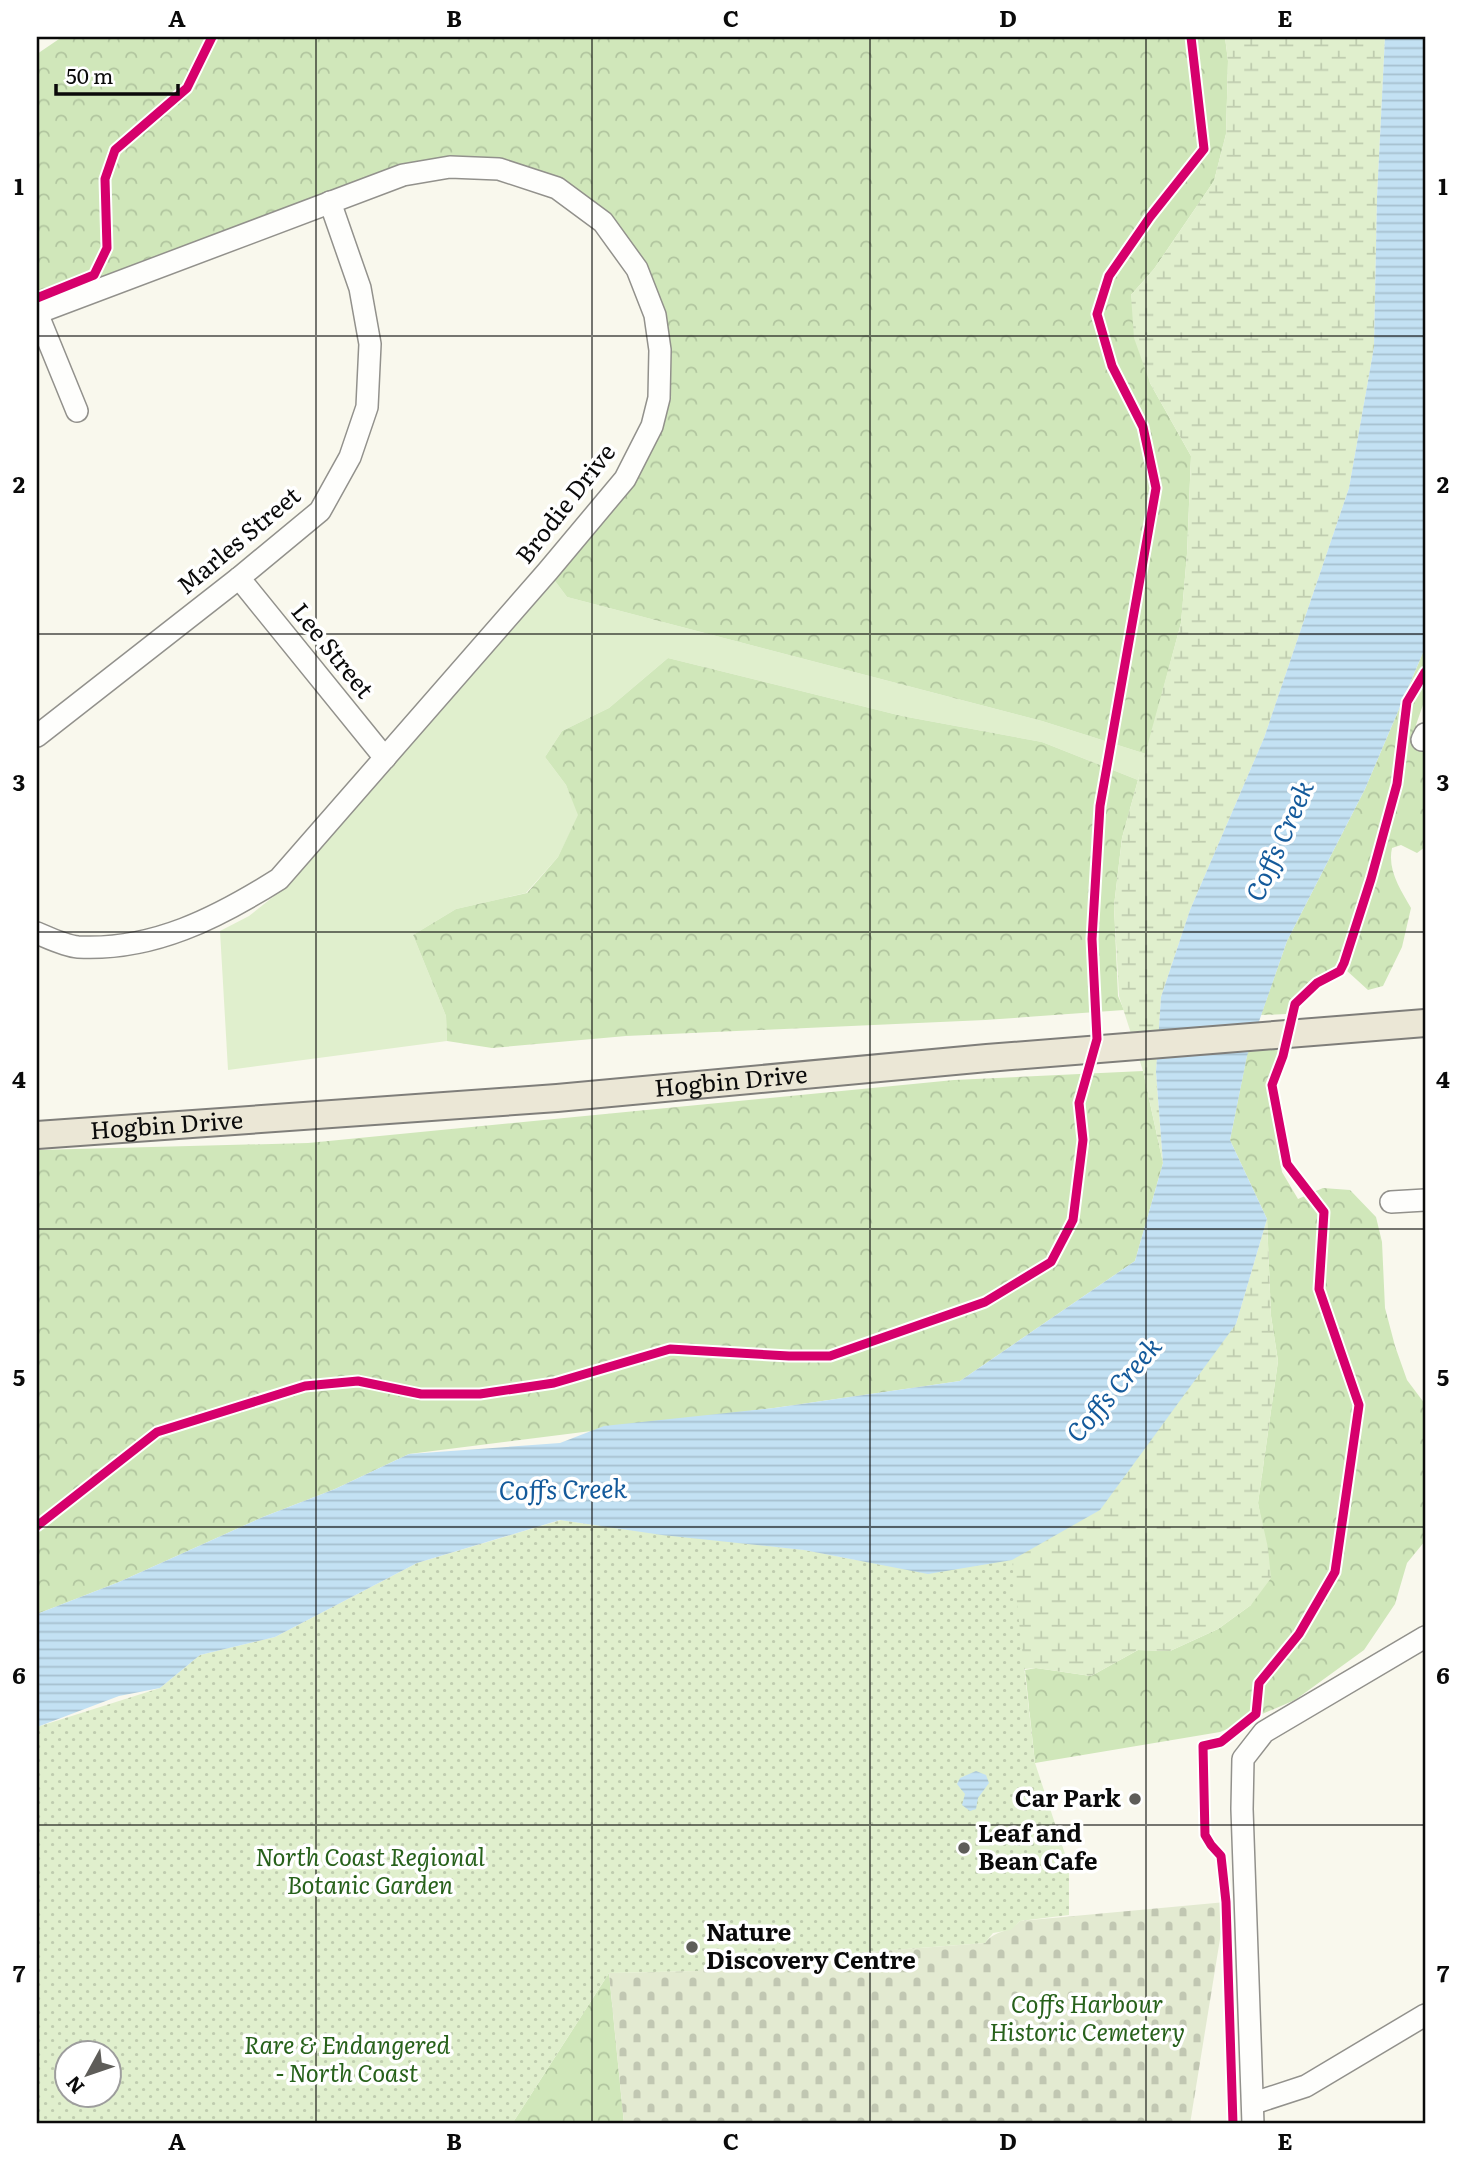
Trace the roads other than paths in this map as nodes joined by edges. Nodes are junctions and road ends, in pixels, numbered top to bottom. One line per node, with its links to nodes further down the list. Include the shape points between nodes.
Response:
1 (330, 202): 2 (street, Brodie Drive); 4 (street, Marles Street, via 360,288 370,344 367,407 351,457 320,511); 6 (street, Brodie Drive, via 403,175 450,167 499,169 557,188 603,222 637,269 655,315 660,350 659,398 652,426 625,479)
2 (37, 313): 3 (street)
3 (77, 411)
4 (239, 578): 5 (street, Marles Street); 6 (street, Lee Street)
5 (37, 736)
6 (385, 758): 7 (street, Brodie Drive, via 279,878 191,928 140,943 76,947)
7 (37, 933)
8 (1425, 1023): 9 (main road, Hogbin Drive, via 557,1098)
9 (37, 1136)
10 (1425, 1199): 11 (street)
11 (1391, 1202)
12 (1425, 1637): 14 (street, via 1264,1732 1243,1759)
13 (1425, 2015): 14 (street, via 1306,2086)
14 (1254, 2103): 15 (street)
15 (1253, 2124)

